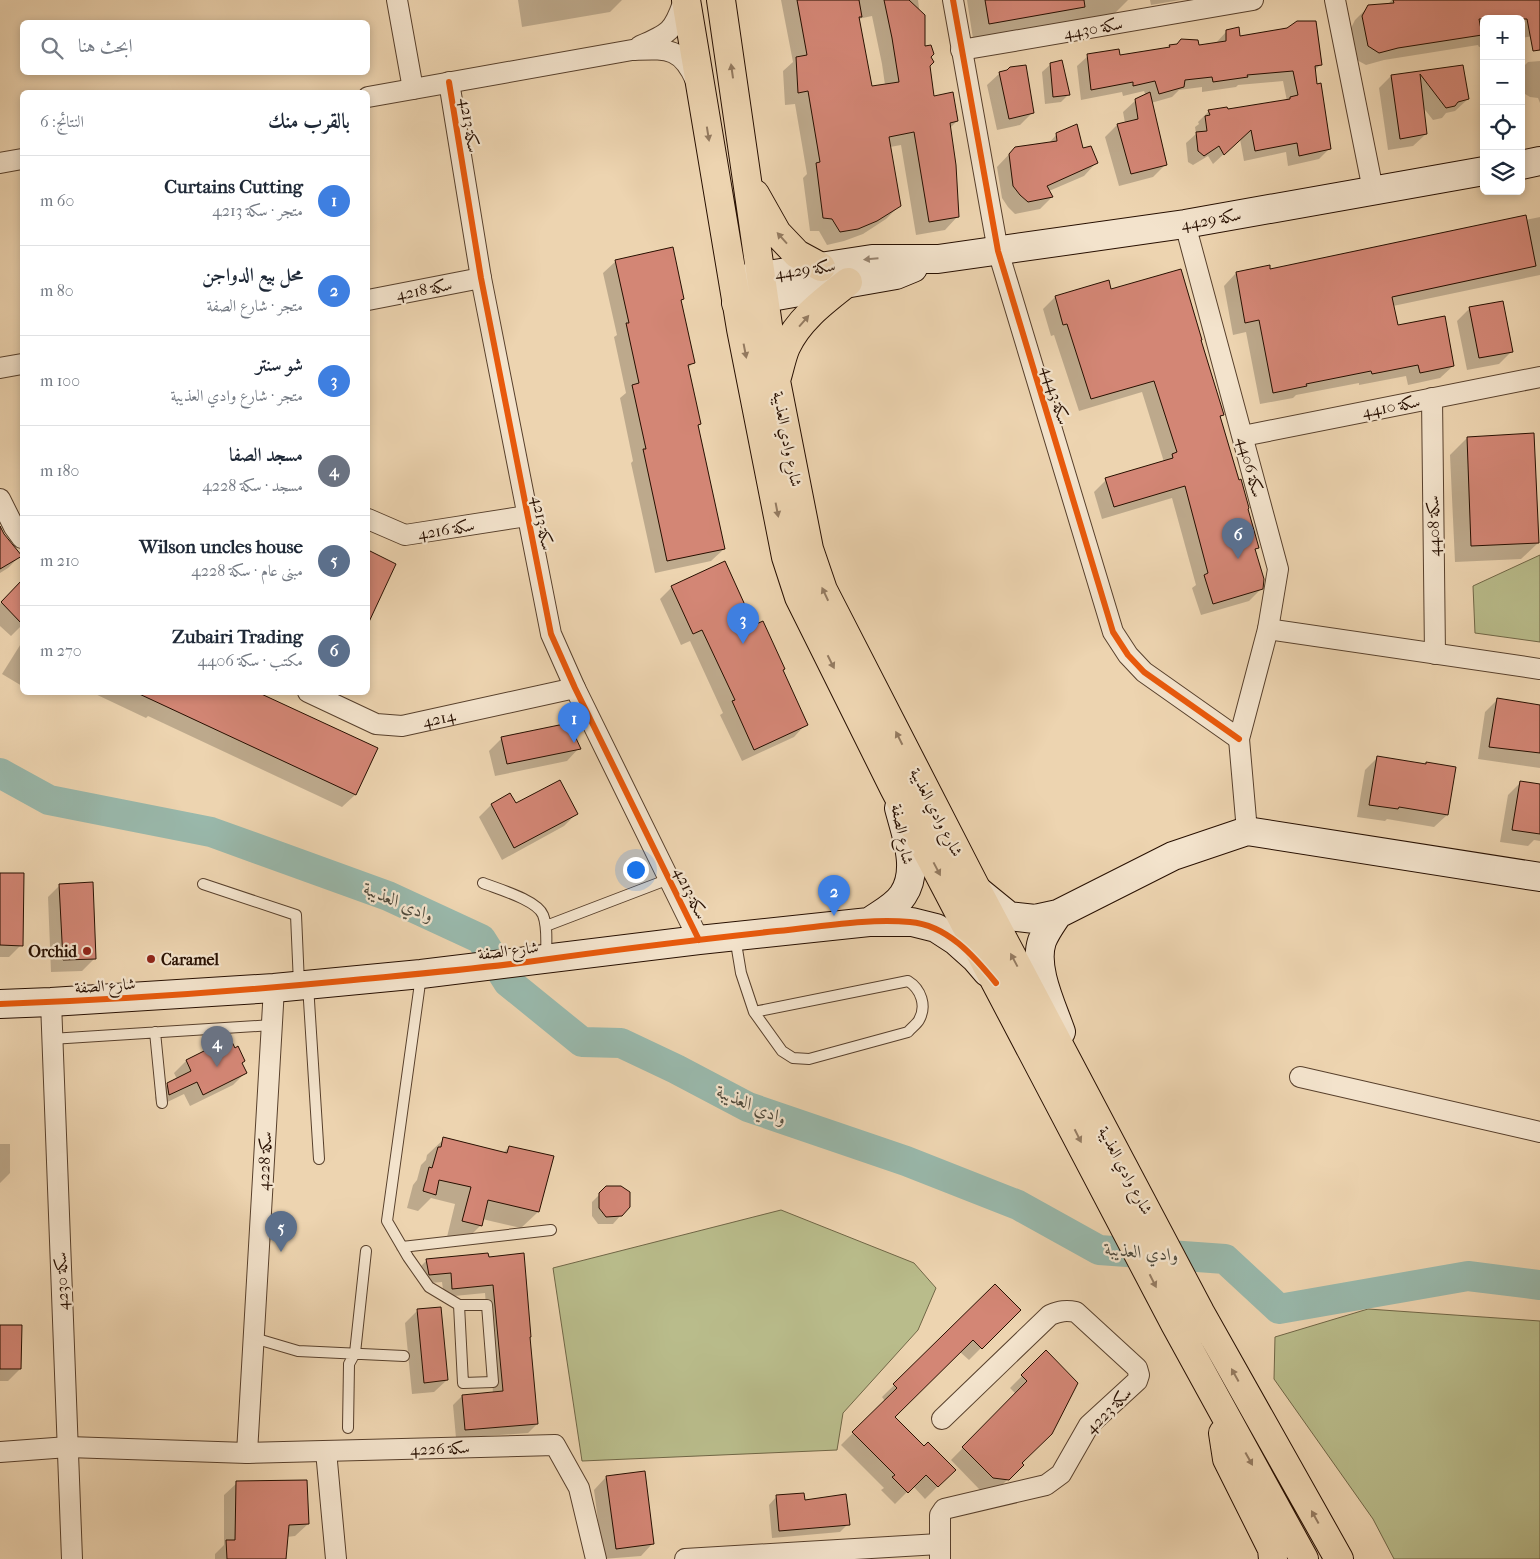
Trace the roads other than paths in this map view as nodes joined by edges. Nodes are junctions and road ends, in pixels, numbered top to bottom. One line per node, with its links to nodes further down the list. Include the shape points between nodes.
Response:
1 (397, 0): 11 (street)
2 (685, 0): 8 (street, via 672,29); 12 (main road, شارع وادي العذيبة)
3 (722, 0): 19 (main road, شارع وادي العذيبة, one-way to 3)
4 (953, 0): 9 (street, سكة 4443)
5 (1254, 0): 7 (street, سكة 4430)
6 (1335, 0): 20 (street)
7 (1153, 9): 9 (street, سكة 4430)
8 (632, 50): 10 (street); 12 (street, via 667,49 681,57 692,71)
9 (961, 50): 22 (street, سكة 4443)
10 (449, 82): 11 (street); 25 (street, سكة 4213)
11 (413, 89): 13 (street)
12 (701, 92): 28 (main road, شارع وادي العذيبة, one-way to 28)
13 (370, 97)
14 (20, 159): 16 (street)
15 (1540, 161): 17 (street)
16 (0, 163)
17 (1525, 164)
18 (1480, 172): 20 (street, سكة 4429)
19 (747, 181): 24 (main road, one-way to 19, via 796,254 777,233); 27 (main road, شارع وادي العذيبة)
20 (1373, 190): 21 (street, سكة 4429)
21 (1185, 224): 22 (street, سكة 4429); 35 (street, سكة 4406)
22 (998, 251): 23 (street, سكة 4429); 45 (street, سكة 4443, via 1113,632 1144,672)
23 (938, 259): 24 (street, سكة 4429, one-way to 24, via 872,259); 26 (street, سكة 4429, via 896,275)
24 (820, 267): 27 (street, سكة 4429)
25 (481, 278): 29 (street, سكة 4218); 37 (street, سكة 4213)
26 (848, 282): 27 (street, سكة 4429); 33 (main road, one-way to 26, via 786,347 801,324)
27 (763, 286): 28 (street, سكة 4429); 33 (main road, شارع وادي العذيبة)
28 (734, 292): 46 (main road, شارع وادي العذيبة, one-way to 46, via 786,557 799,597)
29 (370, 300)
30 (20, 364): 31 (street)
31 (0, 368)
32 (1540, 377): 34 (street, سكة 4410)
33 (776, 380): 52 (main road, شارع وادي العذيبة, one-way to 33, via 823,590 809,549)
34 (1432, 398): 35 (street, سكة 4410); 41 (street, سكة 4408)
35 (1243, 436): 40 (street, سكة 4406, via 1278,569)
36 (0, 499): 39 (street)
37 (527, 516): 38 (street, سكة 4216, via 405,535); 43 (street, سكة 4213, via 551,634)
38 (370, 520)
39 (20, 535)
40 (1268, 629): 41 (street); 45 (street, سكة 4406)
41 (1435, 654): 42 (street)
42 (1540, 668)
43 (575, 688): 44 (street, 4214, via 402,726 376,724); 49 (street, سكة 4213)
44 (314, 695)
45 (1239, 739): 47 (street, سكة 4406)
46 (894, 788): 54 (street, شارع الصفة, via 908,839 910,881 902,896); 60 (main road, شارع وادي العذيبة, one-way to 60)
47 (1247, 831): 48 (street); 53 (street, via 1173,856)
48 (1540, 877)
49 (669, 879): 55 (lane); 57 (street, سكة 4213)
50 (483, 883): 55 (lane, via 535,905 543,914)
51 (203, 884): 61 (lane, via 296,915)
52 (977, 890): 53 (street, via 1008,916 1035,919); 69 (main road, شارع وادي العذيبة, one-way to 52)
53 (1058, 914): 69 (street, via 1042,943 1039,963)
54 (869, 922): 56 (street, شارع الصفة); 60 (street, شارع الصفة, via 912,922 936,928 975,958)
55 (546, 926): 58 (lane)
56 (735, 936): 57 (street, شارع الصفة); 64 (lane, via 741,973)
57 (699, 940): 58 (street, شارع الصفة)
58 (537, 960): 59 (street, شارع الصفة)
59 (421, 974): 61 (street, شارع الصفة); 74 (lane, via 387,1221)
60 (996, 982): 69 (main road, شارع وادي العذيبة)
61 (294, 986): 62 (street, شارع الصفة); 65 (street, سكة 4228); 72 (lane)
62 (51, 1002): 63 (street, شارع الصفة); 67 (street, سكة 4230)
63 (0, 1004)
64 (754, 1012): 64 (lane, via 782,1051 793,1058 809,1059 908,1032 919,1020 923,1005 917,986 908,981)
65 (272, 1025): 66 (lane); 77 (street, سكة 4228)
66 (155, 1032): 67 (lane); 70 (lane)
67 (51, 1039): 83 (street, سكة 4230)
68 (1300, 1077): 71 (street)
69 (1067, 1087): 80 (main road, شارع وادي العذيبة, one-way to 80, via 1175,1324); 94 (main road, شارع وادي العذيبة, one-way to 69)
70 (162, 1103)
71 (1540, 1132)
72 (319, 1159)
73 (551, 1230): 74 (lane)
74 (402, 1248): 76 (lane, via 430,1287)
75 (366, 1251): 78 (lane)
76 (459, 1305): 76 (lane, via 463,1383 493,1382 487,1305)
77 (254, 1338): 78 (lane, via 298,1350); 86 (street, سكة 4228)
78 (355, 1353): 79 (lane); 82 (lane, via 349,1364)
79 (404, 1356)
80 (1224, 1414): 92 (main road, via 1227,1458 1272,1549); 93 (main road, شارع وادي العذيبة, one-way to 93)
81 (942, 1419): 87 (street, سكة 4223, via 1058,1312 1076,1312 1137,1368 1139,1375 1137,1381 1089,1425 1055,1480 1046,1485 946,1507 940,1515)
82 (348, 1428)
83 (68, 1447): 85 (street, سكة 4226); 86 (street, سكة 4226); 88 (street, سكة 4230)
84 (326, 1451): 86 (street, سكة 4226); 89 (street); 90 (street, سكة 4226, via 554,1445 579,1488)
85 (0, 1452)
86 (247, 1453)
87 (939, 1552): 91 (street)
88 (72, 1559)
89 (336, 1559)
90 (596, 1559)
91 (685, 1559)
92 (1273, 1559)
93 (1304, 1559)
94 (1340, 1559)

